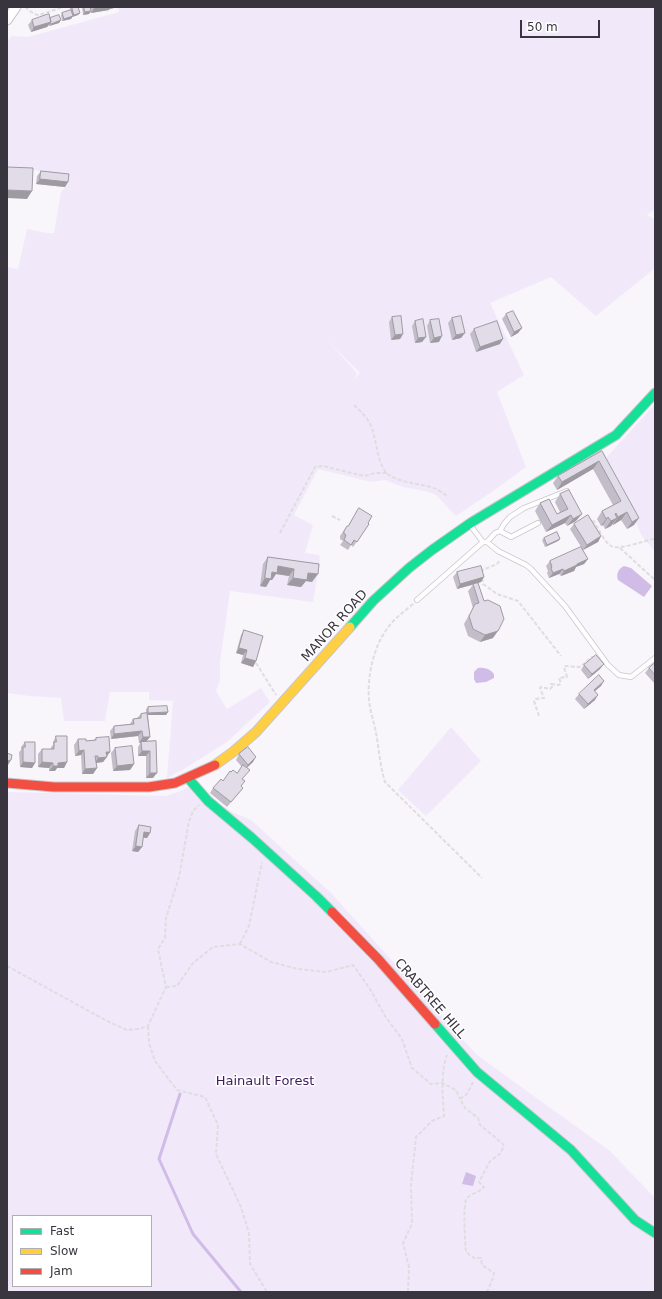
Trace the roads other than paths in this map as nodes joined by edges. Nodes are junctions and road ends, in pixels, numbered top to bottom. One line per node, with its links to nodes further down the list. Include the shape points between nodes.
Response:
1 (16, 7): 2 (street)
2 (7, 20)
3 (655, 393): 5 (street, MANOR ROAD, via 616,435)
4 (567, 491): 7 (lane, via 510,516)
5 (469, 523): 8 (lane); 11 (street, MANOR ROAD, via 409,568 373,602 282,704 233,752 220,762)
6 (538, 523): 7 (lane, via 511,536)
7 (500, 531): 8 (lane)
8 (485, 542): 9 (lane); 10 (lane, via 531,569 566,606 608,665 619,675 631,677)
9 (417, 600)
10 (655, 658)
11 (188, 778): 12 (street, MANOR ROAD, via 149,787 121,788); 13 (street, CRABTREE HILL, via 208,801 316,896 378,959 477,1072 571,1150 635,1220)
12 (7, 783)
13 (655, 1233)

